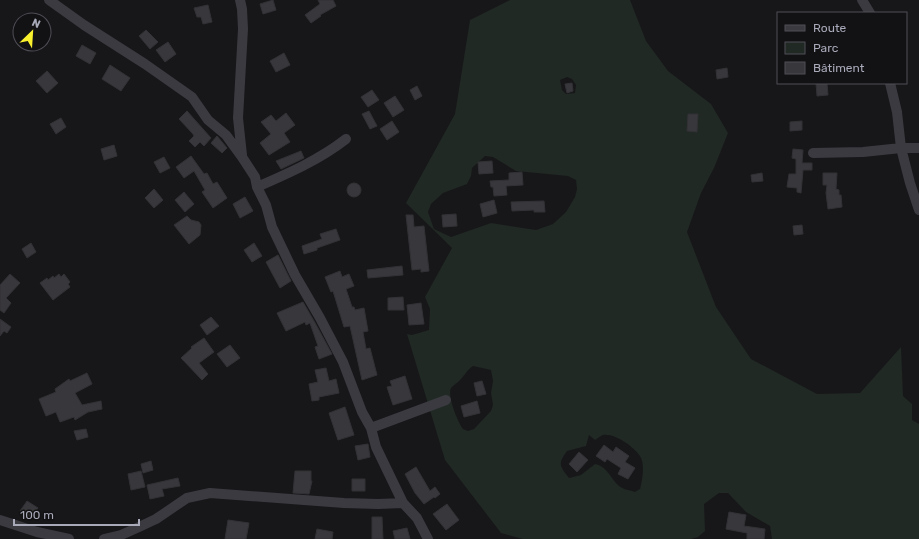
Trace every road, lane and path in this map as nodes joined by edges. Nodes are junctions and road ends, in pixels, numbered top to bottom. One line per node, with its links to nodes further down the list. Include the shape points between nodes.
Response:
1 (49, 0): 10 (street, via 192,97 208,120 226,135)
2 (240, 0): 10 (street, via 243,29 238,118)
3 (862, 0): 4 (street)
4 (869, 12)
5 (890, 84): 7 (street, via 897,112)
6 (346, 139): 11 (street, via 306,165)
7 (901, 148): 8 (street); 9 (street); 12 (street)
8 (919, 148)
9 (814, 153)
10 (242, 157): 11 (street, via 255,177)
11 (257, 186): 14 (street, via 272,227 343,362 362,412)
12 (919, 210)
13 (446, 400): 14 (street)
14 (371, 428): 15 (street, via 376,447)
15 (403, 503): 18 (street, via 344,503 210,493 188,498 139,527); 19 (street, via 417,518)
16 (0, 520): 17 (street)
17 (69, 539)
18 (104, 539)
19 (428, 539)

